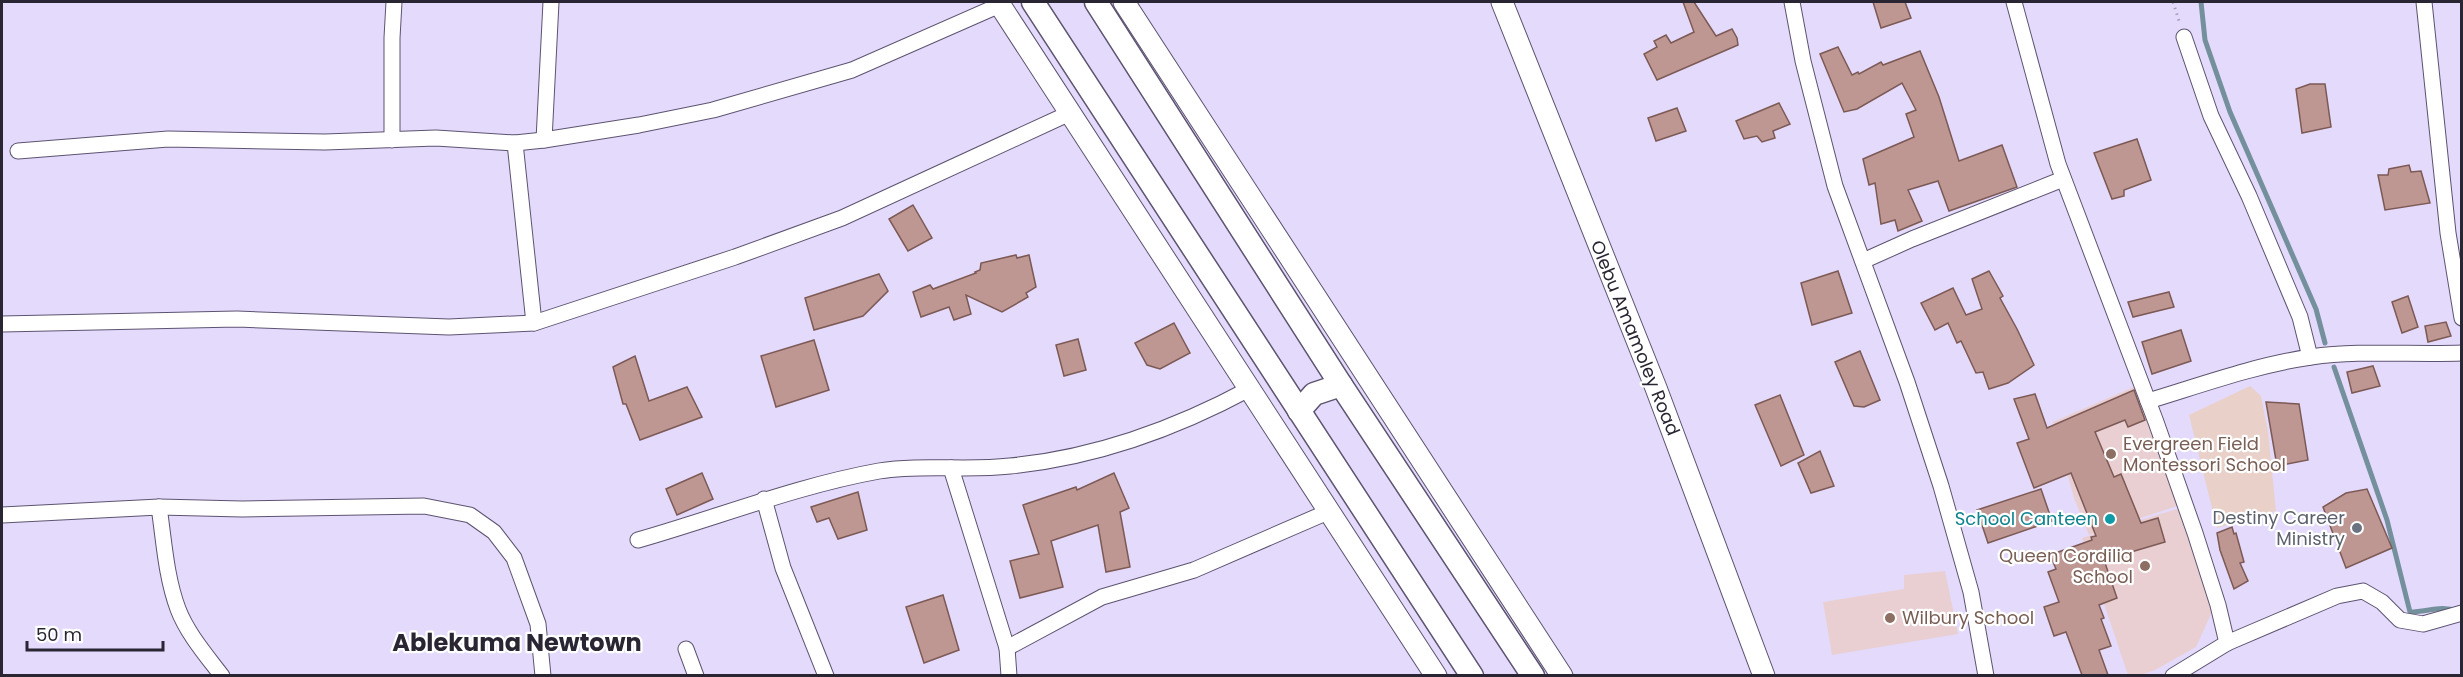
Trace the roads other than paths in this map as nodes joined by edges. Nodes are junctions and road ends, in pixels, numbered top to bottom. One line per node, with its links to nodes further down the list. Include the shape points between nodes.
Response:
1 (394, 2): 13 (street)
2 (551, 2): 14 (street)
3 (1033, 2): 27 (main road)
4 (1096, 2): 24 (main road)
5 (1124, 2): 46 (street)
6 (1502, 2): 47 (street, Olebu Amamoley Road, via 1656,388)
7 (1792, 2): 18 (street, via 1835,186)
8 (2014, 2): 17 (street)
9 (2424, 2): 19 (street, via 2448,233)
10 (999, 3): 12 (street); 14 (street, via 852,70 713,110)
11 (2184, 37): 23 (street, via 2211,116 2300,317)
12 (1070, 114): 20 (street, via 842,218); 25 (street)
13 (392, 140): 15 (street, via 436,138); 16 (street, via 168,139)
14 (544, 140): 15 (street)
15 (515, 143): 20 (street)
16 (18, 151)
17 (2063, 179): 18 (street); 26 (street)
18 (1863, 261): 48 (street, via 1941,486 1971,592)
19 (2462, 318)
20 (534, 323): 21 (street, via 449,327 237,319)
21 (2, 324)
22 (2462, 353): 23 (street)
23 (2310, 357): 26 (street)
24 (1341, 385): 27 (main road, via 1314,393); 45 (main road)
25 (1251, 388): 28 (street, via 1212,409 1138,438 1010,466); 31 (street)
26 (2148, 401): 35 (street, via 2206,566)
27 (1299, 411): 44 (main road)
28 (951, 468): 29 (street, via 878,471); 36 (street)
29 (764, 499): 33 (street); 41 (street, via 783,568)
30 (159, 507): 32 (street); 38 (street, via 178,610); 39 (street, via 424,506 470,514 494,532 514,558 538,624)
31 (1330, 510): 36 (street, via 1194,570 1102,597); 43 (street)
32 (2, 515)
33 (638, 540)
34 (2462, 613): 35 (street, via 2423,624 2400,620 2382,602 2363,591 2337,596)
35 (2227, 643): 49 (street)
36 (1007, 648): 42 (street)
37 (686, 649): 40 (street)
38 (222, 675)
39 (543, 675)
40 (696, 675)
41 (826, 675)
42 (1009, 675)
43 (1436, 675)
44 (1472, 675)
45 (1533, 675)
46 (1562, 675)
47 (1764, 675)
48 (1986, 675)
49 (2173, 675)

